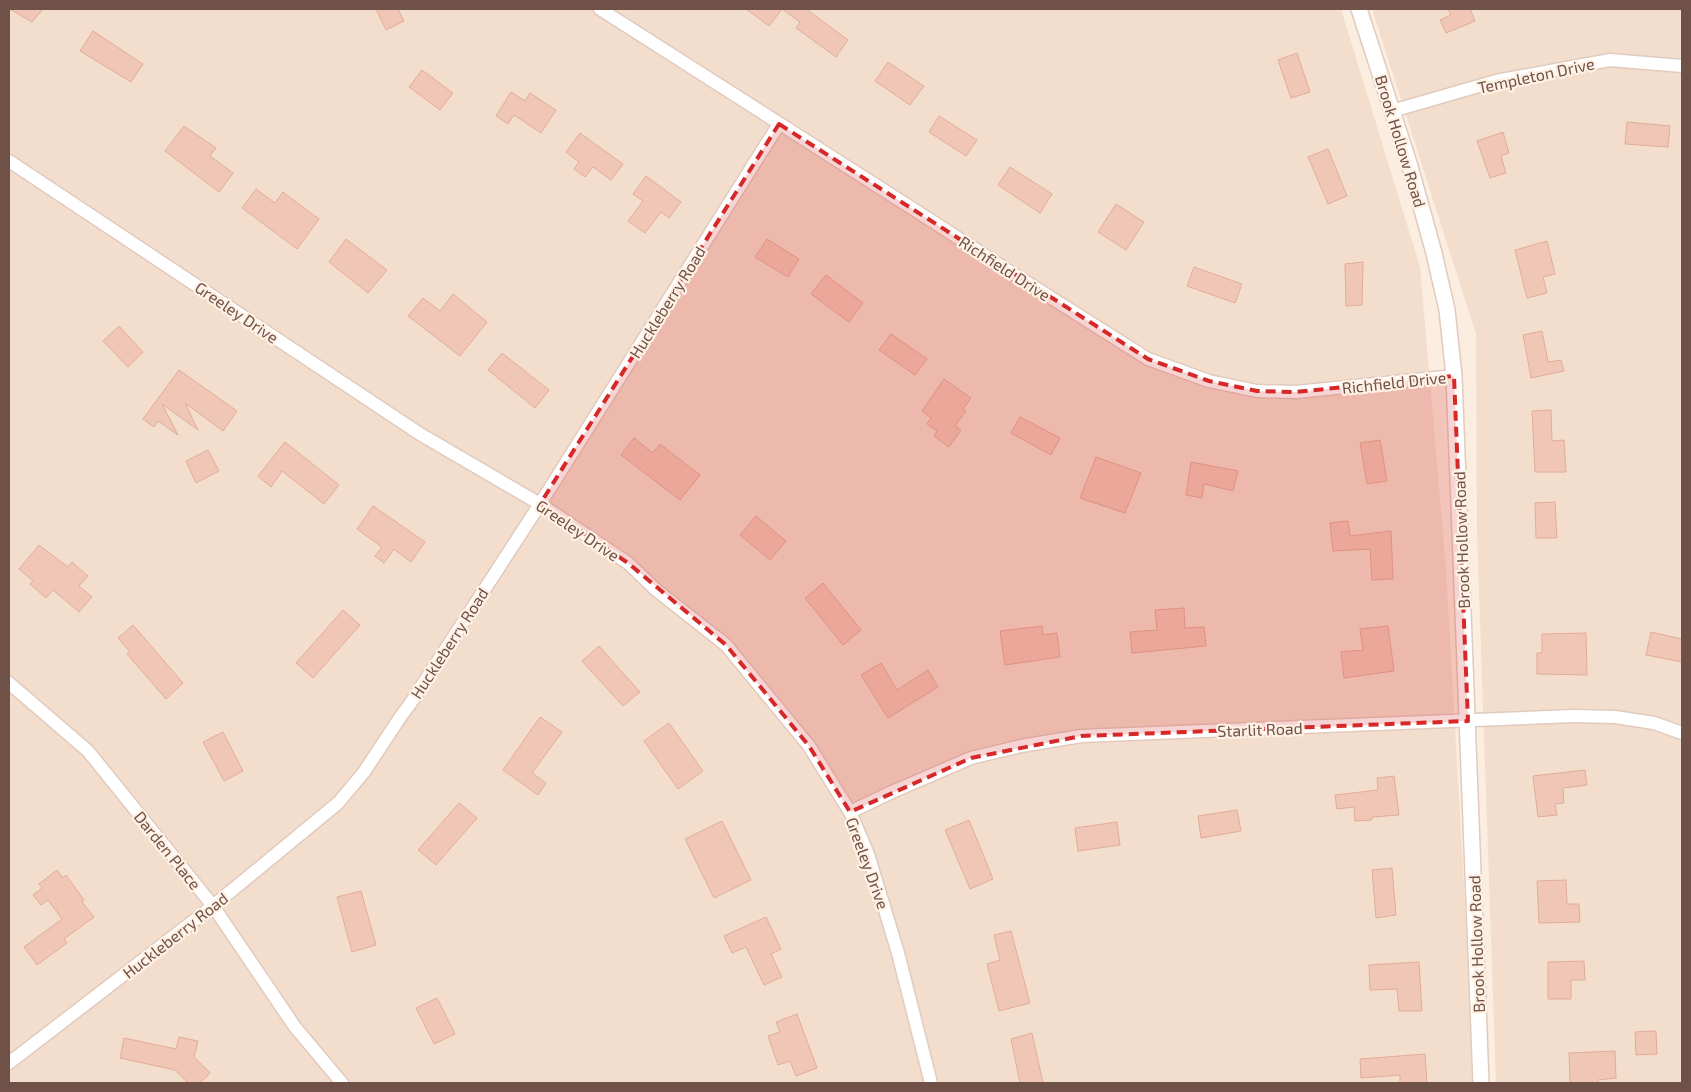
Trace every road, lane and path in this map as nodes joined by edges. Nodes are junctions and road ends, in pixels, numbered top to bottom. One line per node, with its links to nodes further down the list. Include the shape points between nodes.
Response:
1 (600, 9): 5 (street, Richfield Drive)
2 (1359, 9): 4 (street, Brook Hollow Road)
3 (1682, 66): 4 (street, Templeton Drive, via 1610,60 1496,81)
4 (1392, 111): 7 (street, Brook Hollow Road, via 1448,310)
5 (779, 124): 7 (street, Richfield Drive, via 1148,359 1210,381 1257,391 1296,392); 8 (street, Huckleberry Road)
6 (9, 160): 8 (street, Greeley Drive, via 420,434)
7 (1454, 376): 10 (street, Brook Hollow Road)
8 (540, 504): 12 (street, Greeley Drive, via 628,563 655,589 726,645 809,746); 13 (street, Huckleberry Road, via 364,772 338,803)
9 (9, 684): 13 (street, Darden Place, via 88,751)
10 (1468, 721): 11 (street, Starlit Road, via 1615,717 1654,723); 12 (street, Starlit Road, via 1081,736 971,758); 17 (street, Brook Hollow Road)
11 (1682, 733)
12 (850, 812): 16 (street, Greeley Drive, via 868,854 898,953)
13 (213, 906): 14 (street, Huckleberry Road); 15 (street, Darden Place, via 295,1027)
14 (9, 1063)
15 (342, 1083)
16 (930, 1083)
17 (1481, 1083)

